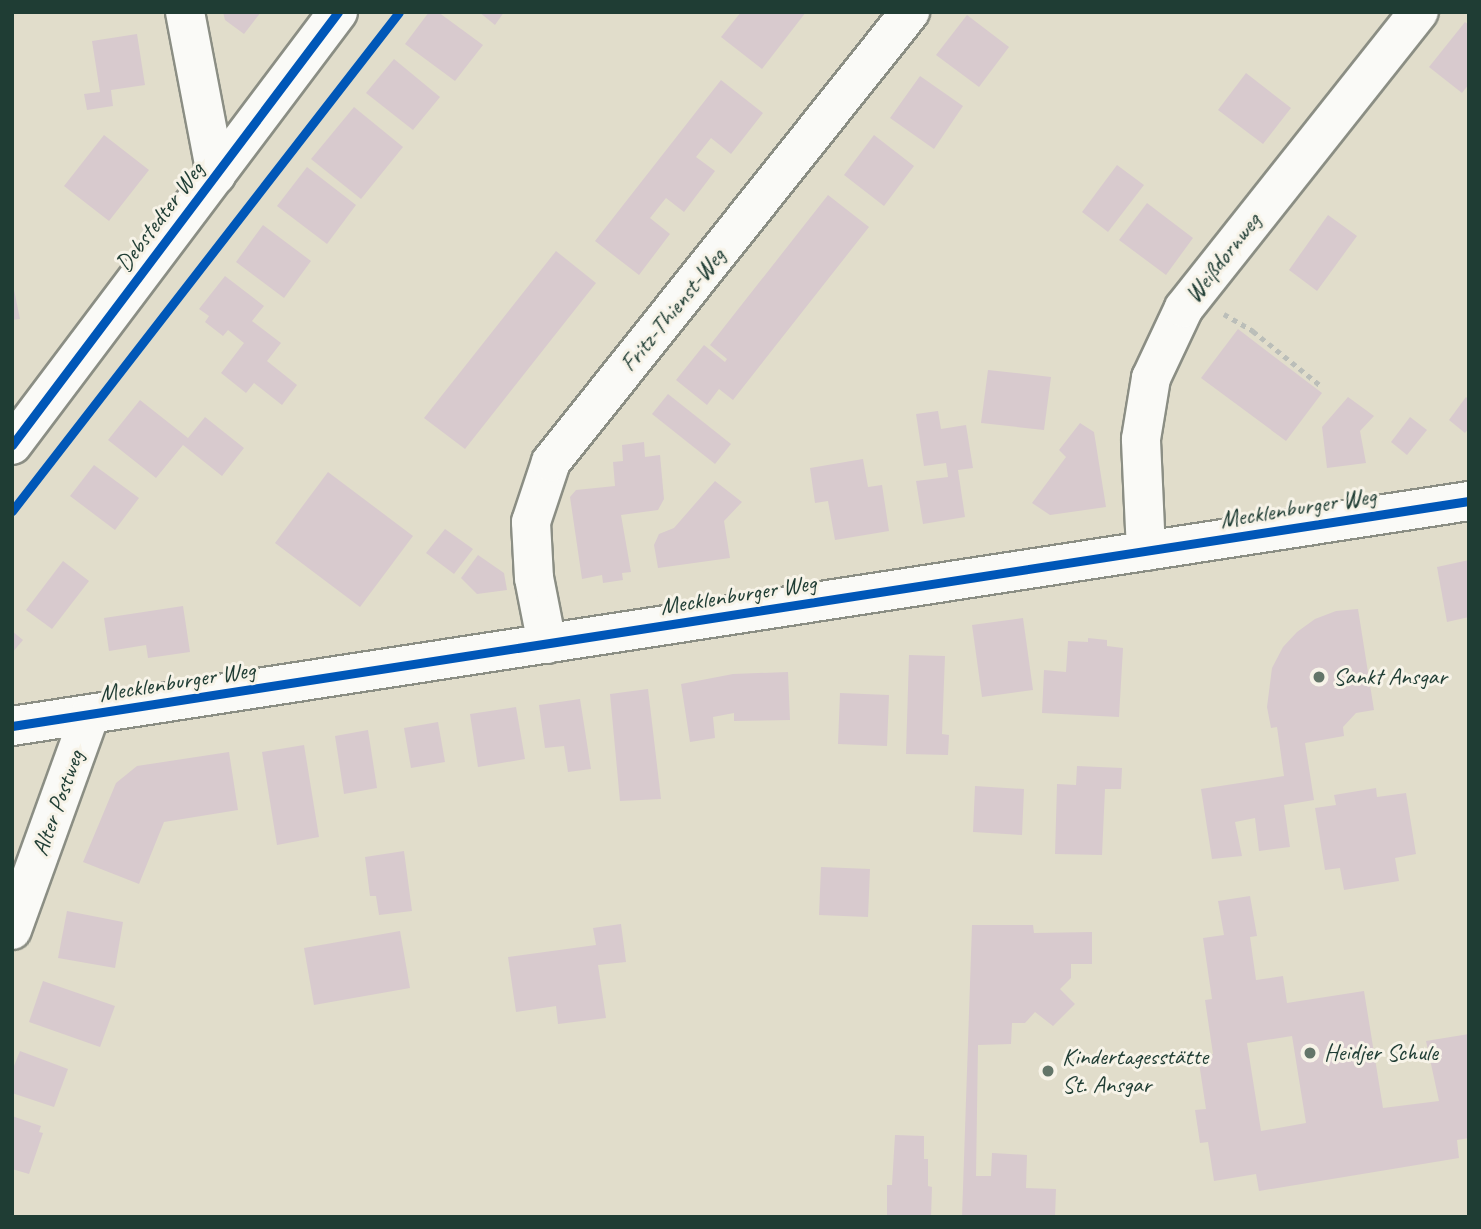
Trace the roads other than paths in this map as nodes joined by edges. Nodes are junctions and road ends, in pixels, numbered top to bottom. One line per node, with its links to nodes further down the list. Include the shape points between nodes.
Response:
1 (185, 12): 5 (street)
2 (338, 12): 5 (street, Debstedter Weg)
3 (910, 12): 9 (street, Fritz-Thienst-Weg, via 551,462 531,522 534,578)
4 (1419, 12): 8 (street, Weißdornweg, via 1184,308 1151,377 1141,439)
5 (216, 175): 6 (street, Debstedter Weg)
6 (12, 445)
7 (1469, 501): 8 (street, Mecklenburger Weg)
8 (1146, 551): 9 (street, Mecklenburger Weg)
9 (547, 644): 10 (street, Mecklenburger Weg)
10 (90, 715): 11 (street, Mecklenburger Weg); 12 (street, Alter Postweg)
11 (12, 726)
12 (12, 930)

